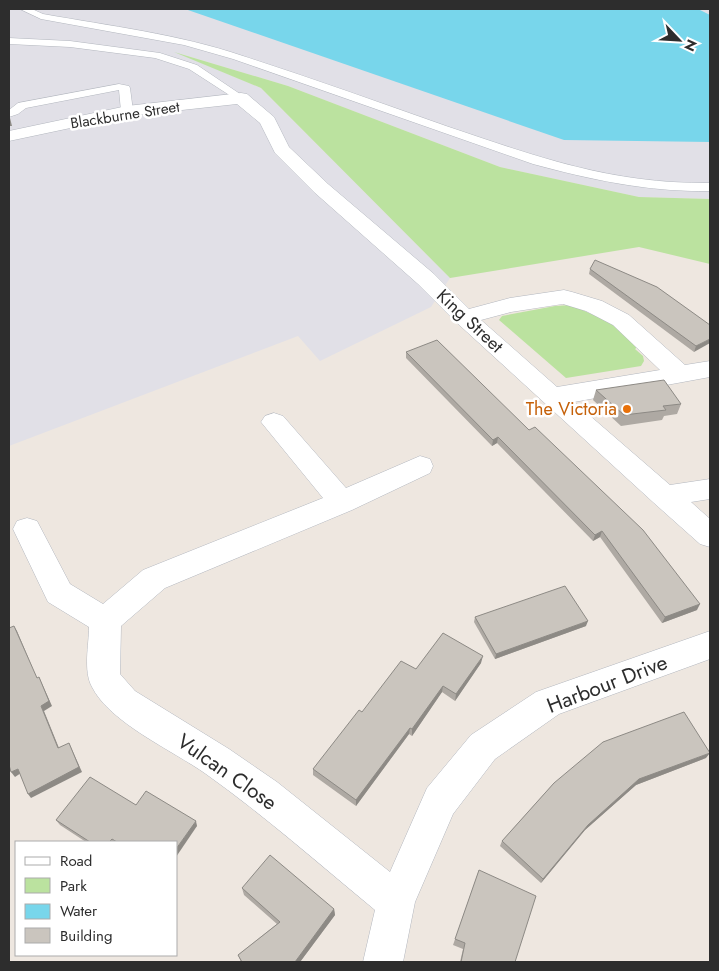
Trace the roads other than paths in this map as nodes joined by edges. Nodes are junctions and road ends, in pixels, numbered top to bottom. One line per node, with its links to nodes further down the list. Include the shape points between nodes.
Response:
1 (25, 9): 7 (lane, via 41,16 185,42 580,173 622,182)
2 (9, 41): 3 (lane, via 70,44 156,55 193,67)
3 (241, 98): 4 (street, Blackburne Street); 8 (street, King Street, via 268,121 281,149)
4 (127, 111): 5 (lane, via 125,88 119,87 22,105); 6 (street, Blackburne Street)
5 (9, 114)
6 (9, 136)
7 (710, 187)
8 (464, 317): 10 (street, via 510,305 564,297 594,306 621,320); 11 (street, King Street)
9 (710, 369): 10 (street)
10 (679, 373): 11 (street)
11 (552, 397): 15 (street, King Street)
12 (274, 422): 16 (street)
13 (420, 466): 16 (street)
14 (710, 489): 15 (street)
15 (664, 496): 18 (street, King Street)
16 (342, 502): 19 (street, via 154,579)
17 (27, 529): 19 (street, via 59,593)
18 (710, 536)
19 (105, 621): 21 (street, Vulcan Close, via 104,679 123,702 217,761 264,795)
20 (710, 645): 21 (street, Harbour Drive, via 548,703 483,747 440,801)
21 (396, 902): 22 (street, Harbour Drive)
22 (383, 962)

